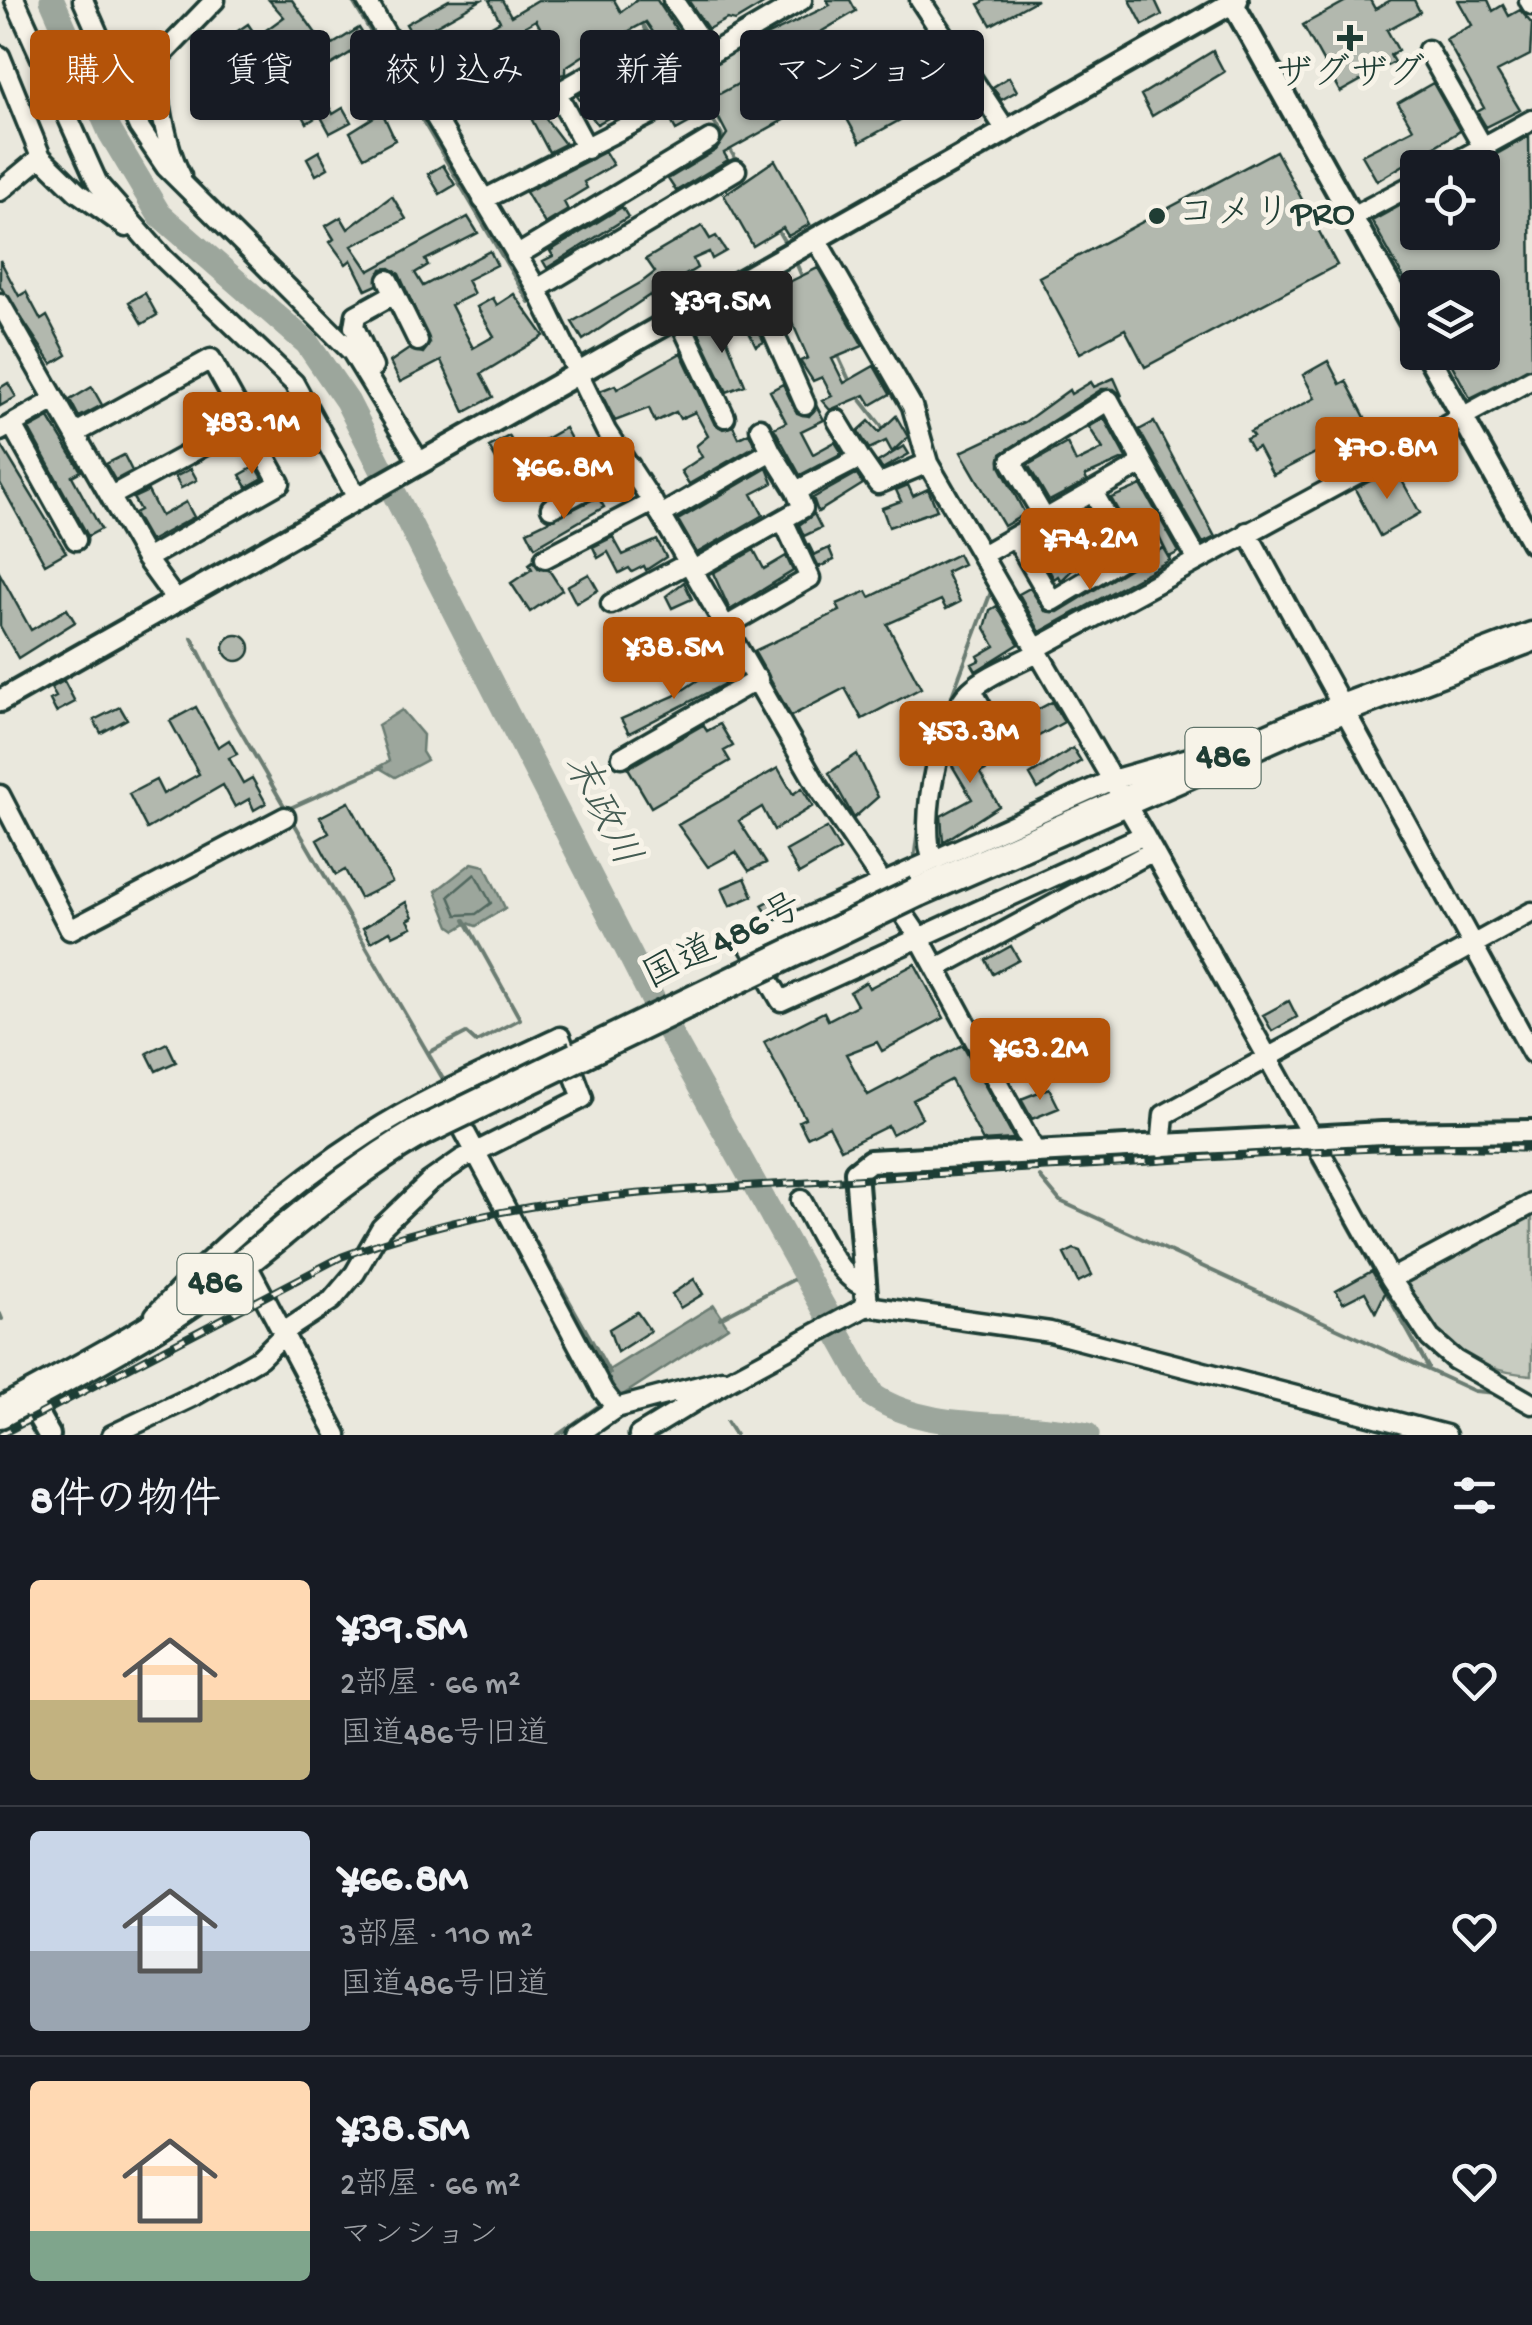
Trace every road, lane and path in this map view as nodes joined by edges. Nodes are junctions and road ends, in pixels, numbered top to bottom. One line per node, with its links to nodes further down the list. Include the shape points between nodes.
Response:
1 (15, 0): 26 (street, via 98,184)
2 (83, 0): 21 (street, via 139,126)
3 (215, 0): 21 (street, via 157,68)
4 (366, 0): 24 (street)
5 (674, 0): 6 (street, via 710,54)
6 (802, 0)
7 (920, 0): 14 (street)
8 (1234, 1): 14 (street); 25 (street)
9 (1428, 50): 16 (street)
10 (0, 56): 19 (street)
11 (580, 80): 17 (street, via 557,93)
12 (640, 120): 17 (street)
13 (1532, 120): 16 (street)
14 (1006, 130): 27 (street)
15 (710, 140): 28 (street)
16 (1483, 147): 18 (street)
17 (588, 149): 24 (street)
18 (1478, 150)
19 (41, 157): 22 (street); 26 (street, via 77,192)
20 (736, 170): 30 (street)
21 (184, 186): 38 (street, via 316,313)
22 (0, 190)
23 (1400, 192): 25 (street)
24 (483, 200): 28 (street)
25 (1352, 218): 32 (street)
26 (136, 229): 56 (street, via 294,383)
27 (816, 239): 29 (street); 51 (street, via 912,406)
28 (516, 256): 30 (street)
29 (749, 277): 33 (street); 40 (street)
30 (536, 289): 36 (street)
31 (0, 303): 39 (street)
32 (1400, 304)
33 (678, 317): 36 (street); 42 (street)
34 (418, 341): 38 (street, via 391,287 356,315 354,327)
35 (1436, 370): 41 (street)
36 (577, 374): 52 (street); 53 (street)
37 (1532, 379): 41 (street)
38 (378, 388): 52 (street)
39 (56, 400): 45 (street); 47 (street)
40 (806, 404)
41 (1461, 415): 62 (street); 65 (street)
42 (725, 418)
43 (838, 420): 49 (street)
44 (246, 423): 47 (street, via 210,359); 57 (street); 68 (street, via 280,483)
45 (6, 428): 64 (street)
46 (760, 428): 48 (street)
47 (76, 433): 57 (street)
48 (771, 451): 54 (street); 59 (street)
49 (860, 458): 51 (street, via 878,484); 54 (street)
50 (1142, 463): 55 (street); 60 (street, via 1109,400 1011,461); 69 (street)
51 (922, 466): 66 (street)
52 (412, 467): 56 (street)
53 (625, 469): 58 (street); 59 (street)
54 (796, 491): 61 (street, via 803,508)
55 (1093, 492): 60 (street); 63 (street, via 1129,555 1052,600)
56 (366, 493): 71 (street)
57 (111, 496): 68 (street)
58 (551, 508)
59 (650, 508): 67 (street); 70 (street)
60 (1046, 519): 63 (street)
61 (783, 520): 70 (street); 73 (street, via 810,578)
62 (1246, 532): 69 (street); 79 (street)
63 (1015, 536): 66 (street)
64 (76, 540)
65 (1532, 542)
66 (982, 556): 75 (street)
67 (545, 558)
68 (146, 559): 71 (street)
69 (1198, 560): 75 (street)
70 (685, 567): 72 (street); 73 (street)
71 (175, 599): 78 (street)
72 (610, 604)
73 (725, 627): 76 (street)
74 (1532, 637): 79 (highway, 国道486号 / 486)
75 (1035, 653): 77 (street); 82 (street)
76 (752, 682): 81 (street); 87 (street)
77 (972, 690): 80 (street); 86 (street, via 934,762 927,845)
78 (0, 701)
79 (1344, 709): 82 (highway, 国道486号 / 486); 90 (street)
80 (1006, 753)
81 (622, 757)
82 (1118, 790): 85 (street); 86 (street); 102 (highway, 国道486号 / 486, bridge, via 415,1135 339,1182)
83 (0, 795): 84 (street, via 70,930)
84 (285, 817)
85 (1148, 843): 89 (street); 91 (street); 93 (street)
86 (933, 861): 87 (street)
87 (883, 883): 89 (street); 89 (street, via 748,944 781,1001)
88 (1532, 912): 90 (street)
89 (913, 940): 91 (street)
90 (1472, 945): 92 (street); 93 (street)
91 (936, 968): 99 (street)
92 (1532, 1052)
93 (1262, 1061): 96 (street); 97 (street, via 1164,1115)
94 (444, 1092): 98 (street); 98 (street, via 560,1037 583,1098); 106 (street, via 323,1166 212,1259)
95 (1532, 1131): 96 (street)
96 (1313, 1137): 97 (street); 103 (street)
97 (1161, 1147): 99 (street)
98 (475, 1152): 105 (street, via 396,1209 332,1300); 109 (street)
99 (1036, 1153): 104 (street, via 870,1161 856,1172)
100 (801, 1200): 104 (street)
101 (1532, 1204): 103 (street)
102 (245, 1261): 105 (street); 106 (highway, 国道486号 / 486)
103 (1392, 1279): 110 (street, via 1430,1338)
104 (861, 1302): 107 (street); 117 (street, via 1050,1332)
105 (284, 1334): 113 (street, via 260,1358 209,1388); 114 (street)
106 (131, 1341): 108 (highway, 国道486号 / 486)
107 (728, 1381): 109 (street); 116 (street)
108 (28, 1398): 111 (highway, 国道486号 / 486); 112 (street)
109 (611, 1401): 115 (street)
110 (1531, 1404)
111 (0, 1413)
112 (50, 1435)
113 (112, 1435)
114 (337, 1435)
115 (577, 1435)
116 (640, 1435)
117 (1446, 1435)

